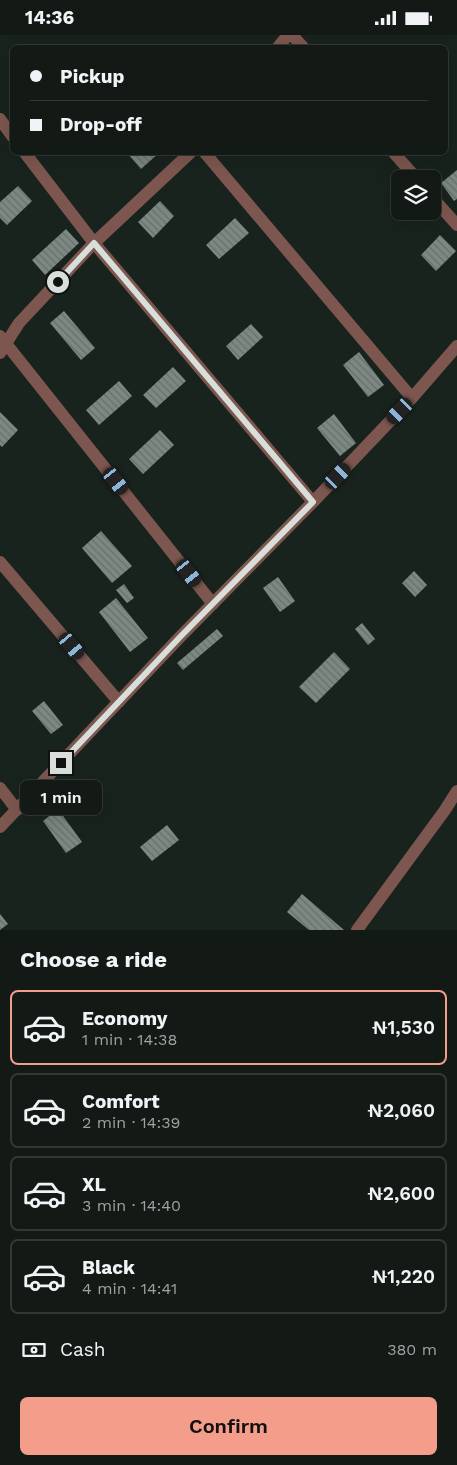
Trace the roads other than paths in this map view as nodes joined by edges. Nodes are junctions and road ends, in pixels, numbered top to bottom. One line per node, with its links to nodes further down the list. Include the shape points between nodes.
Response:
1 (290, 35): 2 (street); 3 (street)
2 (280, 45)
3 (301, 45)
4 (0, 119): 5 (street)
5 (10, 133)
6 (27, 155): 13 (street)
7 (188, 155): 13 (street)
8 (207, 155): 16 (street)
9 (396, 155): 10 (street)
10 (409, 170)
11 (441, 207): 12 (street)
12 (457, 225)
13 (94, 243): 14 (street); 17 (street)
14 (2, 344): 19 (street)
15 (457, 346): 16 (street)
16 (412, 398): 17 (street)
17 (313, 502): 19 (street)
18 (0, 562): 20 (street)
19 (213, 604): 20 (street)
20 (119, 702): 23 (street)
21 (0, 788): 23 (street)
22 (457, 791): 25 (street)
23 (17, 810): 24 (street)
24 (0, 827)
25 (357, 930)

